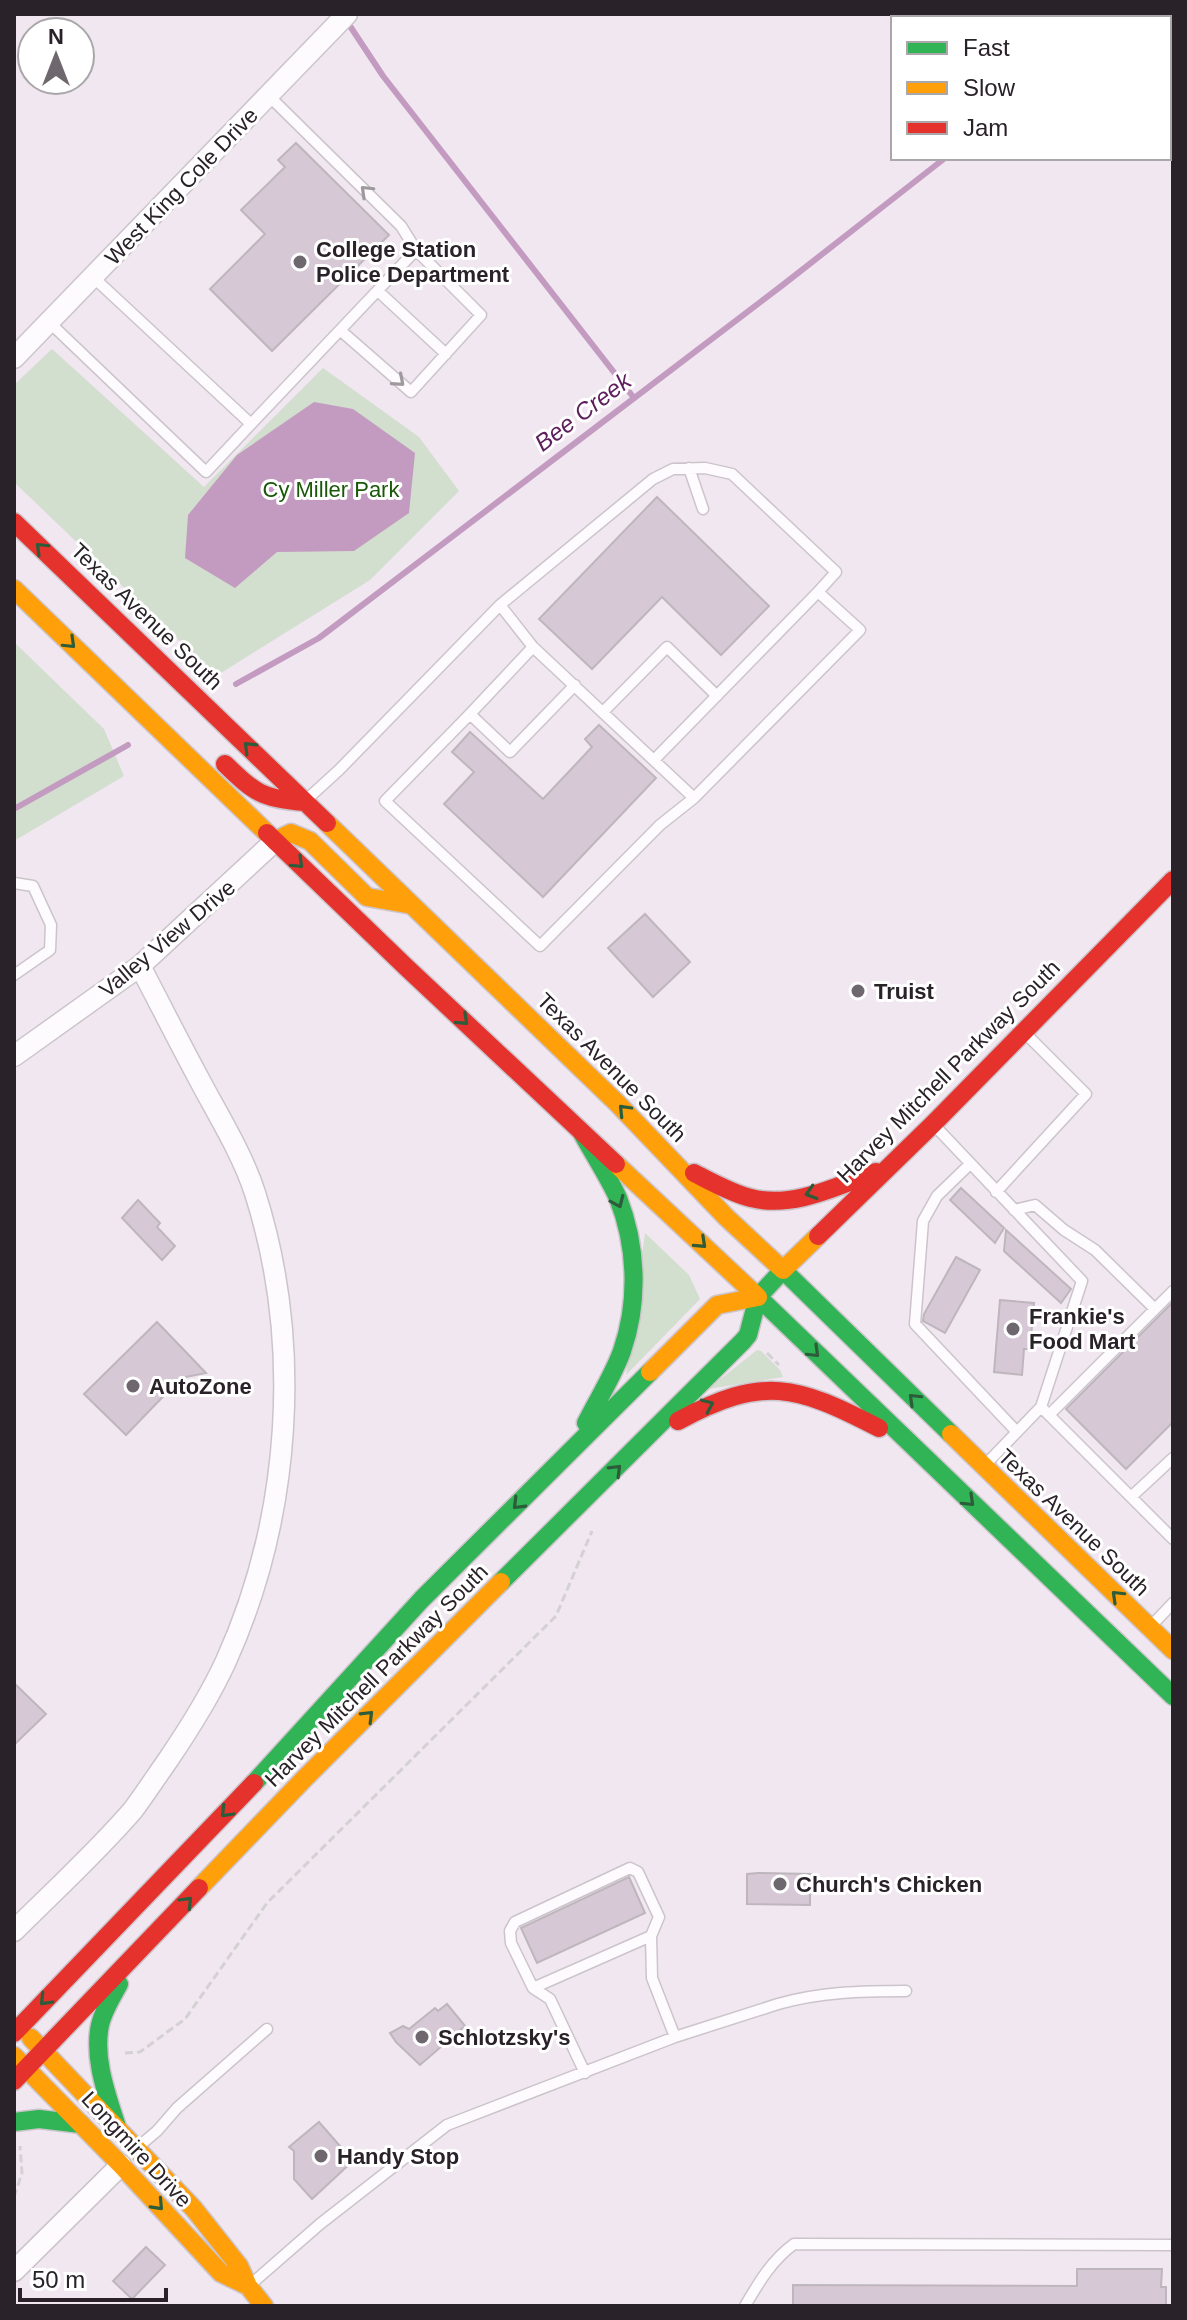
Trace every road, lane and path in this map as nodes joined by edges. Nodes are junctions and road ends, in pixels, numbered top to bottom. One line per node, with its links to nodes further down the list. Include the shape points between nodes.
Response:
1 (347, 14): 2 (street, West King Cole Drive)
2 (269, 96): 3 (lane, one-way to 2, via 401,226); 4 (street, West King Cole Drive)
3 (416, 250): 5 (lane); 8 (lane, via 481,315)
4 (93, 277): 6 (street, West King Cole Drive); 10 (lane)
5 (378, 291): 7 (lane); 8 (lane)
6 (49, 322): 9 (street, West King Cole Drive); 10 (lane, via 206,472)
7 (340, 330): 8 (lane, one-way to 8, via 411,392); 10 (lane)
8 (446, 354)
9 (14, 358)
10 (251, 424)
11 (689, 468): 12 (lane); 15 (lane, via 732,474 836,572); 16 (lane, via 653,479)
12 (703, 509)
13 (14, 522): 27 (main road, Texas Avenue South, one-way to 13)
14 (14, 589): 22 (main road, one-way to 22)
15 (818, 592): 19 (lane); 26 (lane, via 860,630)
16 (500, 605): 17 (lane); 27 (lane)
17 (533, 647): 18 (lane); 21 (lane)
18 (575, 685): 20 (lane); 21 (lane, via 510,752)
19 (717, 696): 20 (lane, via 667,647); 25 (lane)
20 (603, 712): 25 (lane)
21 (470, 714): 26 (lane, via 385,801 540,946 660,825)
22 (147, 718): 23 (main road); 28 (main road)
23 (184, 726)
24 (206, 747): 27 (main road, via 262,797)
25 (654, 760): 26 (lane)
26 (694, 798)
27 (304, 802): 31 (main road, Texas Avenue South)
28 (275, 841): 31 (main road, via 291,833 310,841 367,897); 32 (street, Valley View Drive); 37 (main road, one-way to 37)
29 (1173, 880): 34 (main road, Harvey Mitchell Parkway South)
30 (14, 883): 33 (lane, via 33,886 51,925 50,950)
31 (412, 905): 39 (main road, Texas Avenue South, one-way to 31)
32 (140, 966): 35 (street, Valley View Drive); 63 (street, via 255,1193 279,1296 285,1354 277,1479 249,1600 194,1723 134,1808)
33 (14, 975)
34 (1023, 1031): 36 (main road, Harvey Mitchell Parkway South); 41 (lane, via 1086,1094)
35 (14, 1056)
36 (933, 1124): 38 (lane); 40 (main road, Harvey Mitchell Parkway South)
37 (582, 1133): 45 (main road, one-way to 45); 53 (main road, one-way to 53, via 621,1207 635,1279 624,1342)
38 (970, 1164): 41 (lane); 50 (lane, via 937,1196 923,1221 915,1324)
39 (678, 1166): 40 (main road, one-way to 39, via 777,1201 752,1198); 43 (main road, Texas Avenue South)
40 (886, 1169): 43 (main road, Harvey Mitchell Parkway South)
41 (996, 1192): 42 (lane)
42 (1014, 1210): 46 (lane, via 1035,1205 1095,1250); 49 (lane, via 1082,1281)
43 (783, 1270): 45 (main road, Harvey Mitchell Parkway South); 55 (main road, Texas Avenue South, one-way to 43)
44 (1173, 1291): 46 (lane)
45 (758, 1297): 51 (main road, Harvey Mitchell Parkway South, via 748,1335); 52 (main road, one-way to 52); 53 (main road, Harvey Mitchell Parkway South, via 717,1305)
46 (1155, 1309): 49 (lane)
47 (764, 1350): 48 (path)
48 (785, 1371)
49 (1045, 1411): 50 (lane); 56 (lane)
50 (1017, 1432): 55 (lane)
51 (641, 1445): 52 (main road, one-way to 52, via 713,1402 755,1390 781,1390 810,1395 850,1412); 65 (main road, Harvey Mitchell Parkway South, one-way to 51, via 304,1779)
52 (913, 1447): 62 (main road, one-way to 62)
53 (573, 1449): 68 (main road, Harvey Mitchell Parkway South, one-way to 68, via 422,1599 299,1736)
54 (1173, 1458): 56 (lane)
55 (983, 1467): 60 (main road, Texas Avenue South, one-way to 55)
56 (1131, 1497): 58 (lane)
57 (593, 1528): 72 (path, via 556,1616 267,1903 185,2019 140,2052)
58 (1173, 1539)
59 (1173, 1603): 60 (lane)
60 (1149, 1628): 61 (main road, Texas Avenue South)
61 (1173, 1650)
62 (1173, 1696)
63 (14, 1931)
64 (651, 1936): 66 (lane); 66 (lane, via 659,1917 638,1872 630,1868 515,1922 511,1943); 70 (lane, via 652,1978)
65 (133, 1959): 71 (main road, Harvey Mitchell Parkway South); 72 (main road, via 100,2026)
66 (533, 1988): 74 (lane, via 550,1999)
67 (906, 1991): 70 (lane, via 848,1991 796,1999)
68 (16, 2027): 71 (main road, Longmire Drive)
69 (267, 2029): 78 (lane)
70 (675, 2037): 74 (lane)
71 (43, 2050): 73 (main road, Harvey Mitchell Parkway South); 77 (main road, Longmire Drive)
72 (99, 2055): 77 (main road)
73 (18, 2068): 76 (main road, Longmire Drive)
74 (585, 2073): 82 (lane, via 447,2125)
75 (14, 2122): 76 (main road, via 47,2118)
76 (81, 2124): 79 (main road, Longmire Drive)
77 (117, 2127): 78 (main road, Longmire Drive)
78 (136, 2148): 82 (main road, Longmire Drive, via 194,2209 239,2266)
79 (121, 2165): 81 (street); 82 (main road, Longmire Drive, one-way to 82, via 221,2273)
80 (1173, 2245): 84 (lane, via 794,2244 772,2265)
81 (14, 2271)
82 (248, 2286): 83 (main road, Longmire Drive)
83 (264, 2306)
84 (745, 2306)

